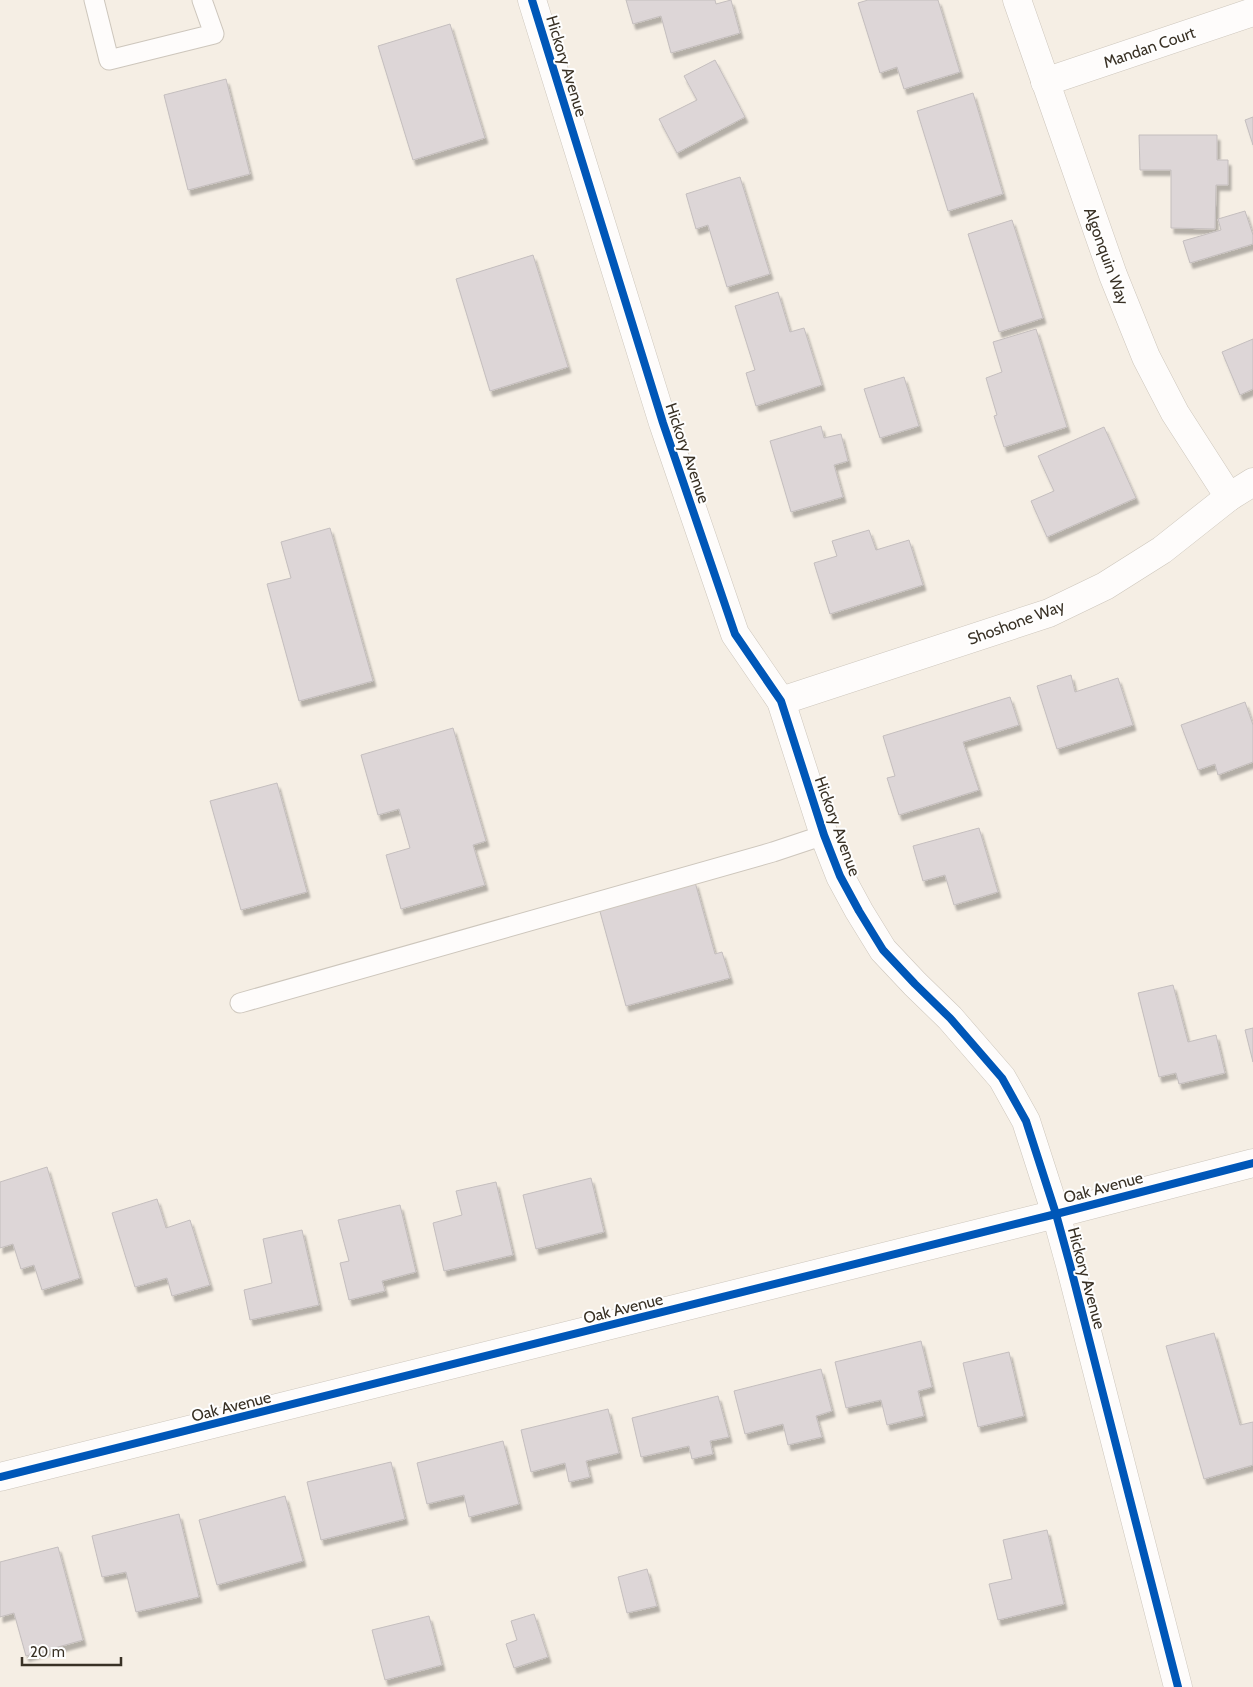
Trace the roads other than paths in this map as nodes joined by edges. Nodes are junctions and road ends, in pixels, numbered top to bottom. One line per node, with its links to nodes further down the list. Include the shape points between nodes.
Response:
1 (94, 0): 2 (lane, via 109,60 214,34)
2 (202, 0)
3 (532, 0): 9 (street, Hickory Avenue, via 662,423 735,634)
4 (1017, 0): 6 (street, Algonquin Way)
5 (1253, 12): 6 (street, Mandan Court)
6 (1045, 82): 8 (street, Algonquin Way, via 1113,275 1146,357 1176,413)
7 (1253, 482): 8 (street, Shoshone Way)
8 (1229, 497): 9 (street, Shoshone Way, via 1162,550 1105,586 1050,613)
9 (781, 701): 10 (street, Hickory Avenue)
10 (824, 835): 11 (lane); 13 (street, Hickory Avenue, via 840,876 884,950 1002,1078 1026,1121)
11 (240, 1003)
12 (1253, 1163): 13 (street, Oak Avenue)
13 (1056, 1214): 14 (street, Oak Avenue); 15 (street, Hickory Avenue)
14 (0, 1477)
15 (1178, 1687)

